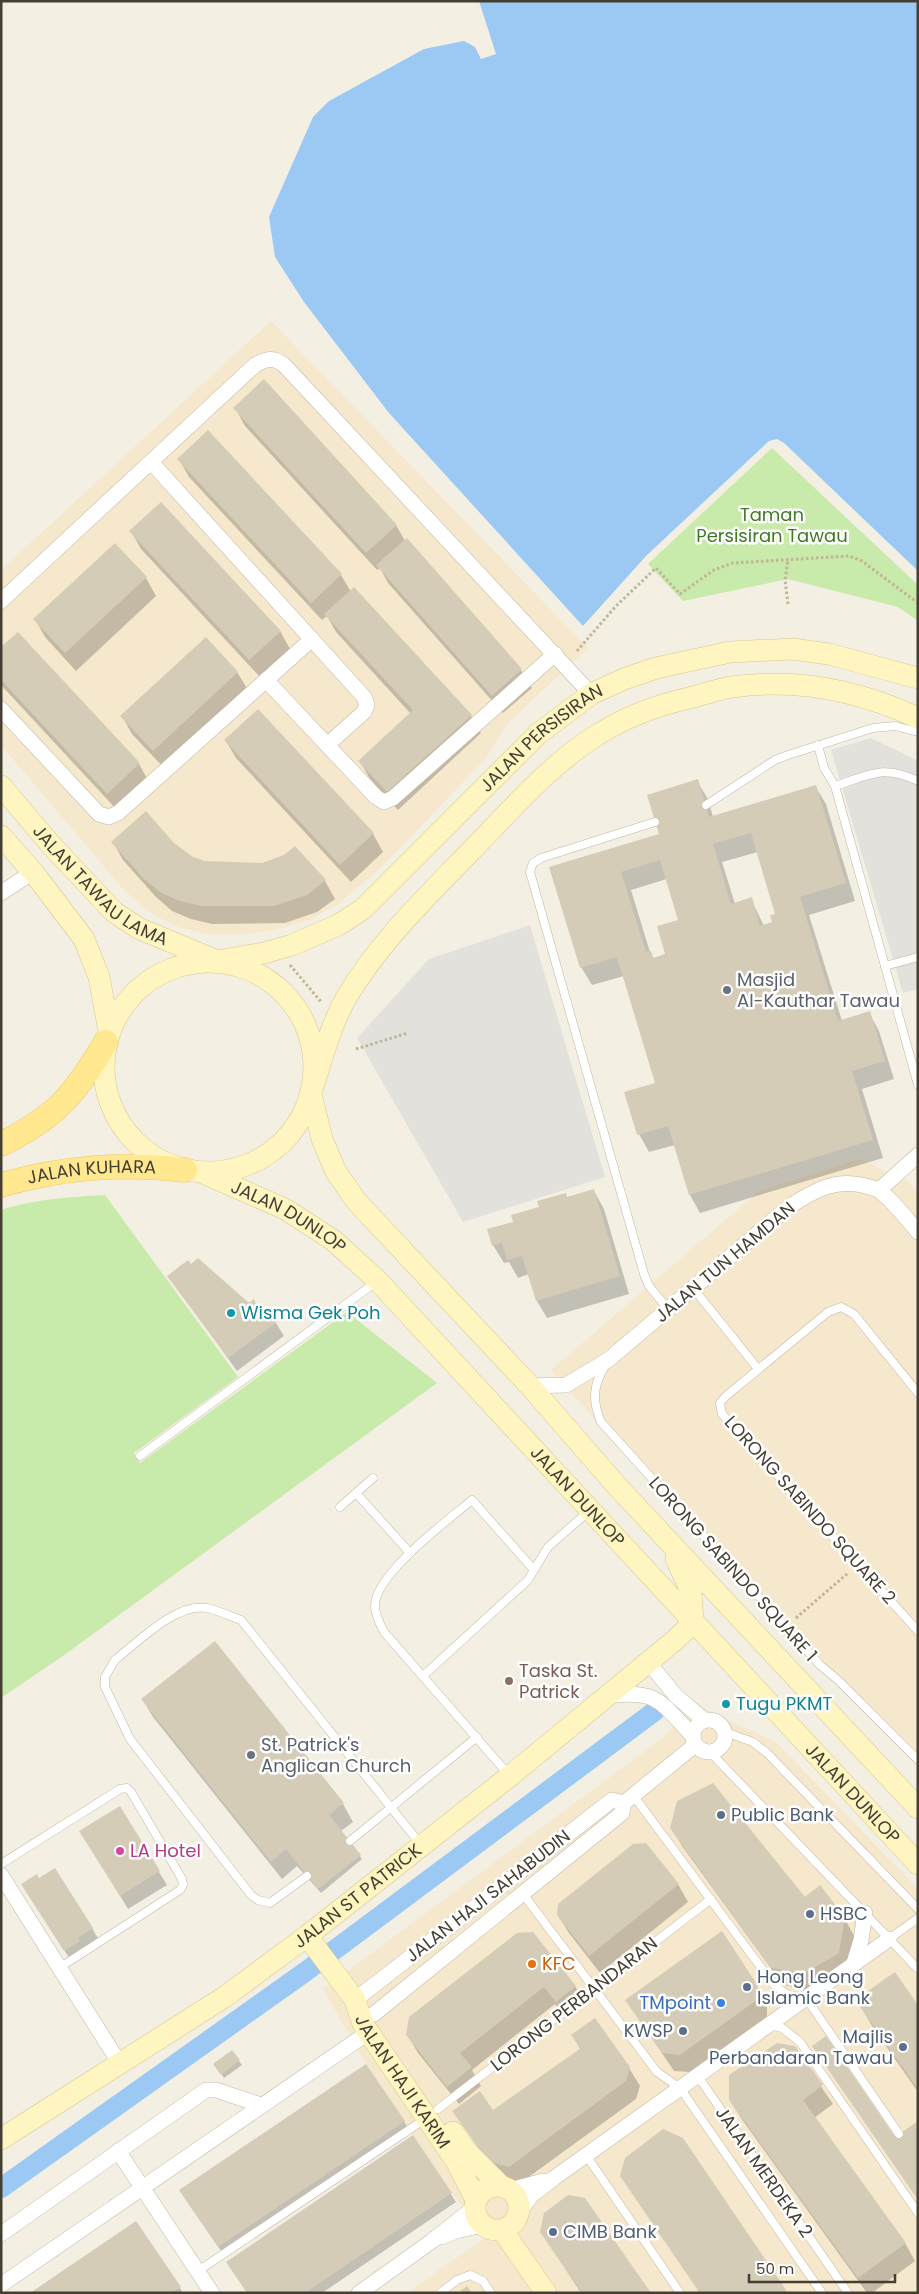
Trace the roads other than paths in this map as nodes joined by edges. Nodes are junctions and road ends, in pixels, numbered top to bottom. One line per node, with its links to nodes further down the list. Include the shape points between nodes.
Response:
1 (151, 462): 2 (street); 3 (street); 4 (street, via 255,365 272,358 279,361)
2 (1, 601)
3 (312, 639): 6 (street); 11 (street, via 364,697 367,705 364,712)
4 (555, 654): 7 (street); 11 (street, via 388,801 376,797)
5 (918, 678): 7 (main road, JALAN PERSISIRAN, via 829,654 792,649 748,651 656,668)
6 (266, 680): 8 (street, via 118,813 109,817 99,814); 11 (street)
7 (591, 694): 22 (main road, JALAN PERSISIRAN, via 563,713 516,754 363,909 338,925 300,942 264,953)
8 (1, 709)
9 (918, 718): 26 (main road, JALAN PERSISIRAN, via 857,695 819,688 739,686 669,703 604,731 566,758 530,791 382,948 346,999 330,1032)
10 (918, 732): 12 (lane, via 883,726)
11 (327, 745)
12 (818, 745): 15 (lane, via 824,768); 16 (lane, via 775,760)
13 (918, 780): 15 (lane, via 899,772 883,771)
14 (1, 786): 22 (main road, JALAN TAWAU LAMA, via 114,912 138,928)
15 (835, 786): 23 (lane)
16 (706, 804)
17 (655, 822): 35 (lane, via 541,858 532,863 530,872 644,1274 649,1286)
18 (1, 836): 19 (main road, JALAN TAWAU LAMA)
19 (33, 872): 20 (street); 24 (main road, JALAN TAWAU LAMA, via 84,939 98,977)
20 (1, 893)
21 (918, 957): 23 (lane)
22 (217, 961): 24 (main road, JALAN PERSISIRAN, via 183,964 151,978 126,1001); 26 (main road, via 251,970 280,989 302,1016 313,1049)
23 (885, 966): 25 (lane)
24 (107, 1037): 27 (main road, via 69,1098 45,1120); 29 (main road, JALAN DUNLOP, via 103,1075 111,1108 129,1136 154,1158)
25 (918, 1085)
26 (312, 1089): 29 (main road, JALAN PERSISIRAN, via 300,1121 282,1144 259,1161 232,1171); 38 (main road, JALAN DUNLOP, via 322,1139 336,1172 357,1202)
27 (1, 1144)
28 (918, 1155): 31 (street)
29 (194, 1172): 30 (main road, JALAN KUHARA, via 146,1166 67,1169); 33 (main road, JALAN DUNLOP, via 285,1210 333,1240)
30 (1, 1185)
31 (879, 1190): 32 (street, JALAN TUN HAMDAN); 34 (street, JALAN TUN HAMDAN, via 834,1183 813,1191 790,1206)
32 (918, 1232)
33 (378, 1281): 40 (lane); 44 (main road, JALAN DUNLOP)
34 (693, 1288): 35 (street, JALAN TUN HAMDAN); 37 (lane)
35 (668, 1309): 36 (street, JALAN TUN HAMDAN)
36 (608, 1360): 38 (street, JALAN TUN HAMDAN, via 566,1385); 59 (lane, LORONG SABINDO SQUARE 1, via 598,1376 594,1392 601,1422 820,1665)
37 (758, 1369): 39 (lane, LORONG SABINDO SQUARE 2, via 828,1312 841,1307 854,1314); 49 (lane, LORONG SABINDO SQUARE 2, via 720,1403 722,1414)
38 (530, 1386): 45 (main road, JALAN DUNLOP)
39 (918, 1393)
40 (140, 1456)
41 (373, 1478): 42 (lane)
42 (356, 1492): 43 (lane); 46 (lane)
43 (340, 1507)
44 (590, 1510): 47 (lane, via 548,1547); 48 (main road, JALAN DUNLOP)
45 (657, 1529): 48 (main road, via 687,1578); 58 (main road, JALAN DUNLOP)
46 (410, 1553): 47 (lane, via 472,1500); 51 (lane, via 384,1581 375,1607 384,1632)
47 (534, 1570): 51 (lane, via 528,1580)
48 (693, 1623): 50 (main road, JALAN ST PATRICK); 68 (main road, JALAN DUNLOP)
49 (918, 1631)
50 (648, 1662): 52 (main road, JALAN ST PATRICK); 53 (street, via 676,1696)
51 (423, 1676): 55 (lane)
52 (607, 1696): 56 (street, via 640,1694 652,1697 661,1702); 60 (main road, JALAN ST PATRICK)
53 (704, 1720): 54 (street, via 719,1723); 56 (street, via 696,1725)
54 (725, 1732): 57 (street, via 722,1746); 73 (lane, via 753,1742 766,1752)
55 (477, 1737): 60 (lane); 63 (lane)
56 (693, 1740): 57 (street, via 704,1752); 62 (street, JALAN HAJI SAHABUDIN)
57 (710, 1752): 74 (lane)
58 (868, 1755): 61 (main road); 64 (main road, JALAN DUNLOP)
59 (918, 1760)
60 (510, 1776): 66 (main road, JALAN ST PATRICK)
61 (918, 1786)
62 (628, 1799): 71 (street, JALAN HAJI SAHABUDIN, via 622,1813); 72 (lane); 81 (street, JALAN HAJI SAHABUDIN, via 612,1800)
63 (391, 1808): 65 (lane); 66 (lane); 70 (lane, via 241,1620 207,1608 189,1608 171,1616 115,1660 105,1677 105,1687 136,1747 251,1894 270,1903)
64 (918, 1808)
65 (350, 1841)
66 (422, 1846): 76 (main road, JALAN ST PATRICK)
67 (1, 1864): 79 (lane, via 120,1789 127,1788 182,1880 184,1885 180,1890)
68 (918, 1864)
69 (1, 1875): 79 (street)
70 (307, 1876)
71 (522, 1894): 82 (lane); 83 (street, JALAN HAJI SAHABUDIN)
72 (711, 1899): 82 (lane, LORONG PERBANDARAN); 84 (lane, via 780,1991)
73 (918, 1909)
74 (864, 1914): 77 (lane); 78 (street)
75 (918, 1918): 77 (lane)
76 (307, 1936): 85 (main road, JALAN HAJI KARIM); 88 (main road, JALAN ST PATRICK, via 226,1996)
77 (889, 1939): 78 (street); 80 (lane)
78 (854, 1964): 84 (street)
79 (59, 1968): 88 (street)
80 (918, 1969)
81 (380, 1981): 83 (street); 85 (street, JALAN HAJI SAHABUDIN)
82 (594, 1989): 90 (lane, via 657,2072); 92 (lane, LORONG PERBANDARAN)
83 (393, 1998): 86 (street, JALAN HAJI SAHABUDIN)
84 (806, 1998): 87 (street); 93 (lane)
85 (355, 2000): 86 (main road, JALAN HAJI KARIM)
86 (371, 2023): 91 (street, JALAN HAJI SAHABUDIN); 92 (main road, JALAN HAJI KARIM)
87 (768, 2025): 89 (street); 100 (lane, via 782,2028 800,2042)
88 (120, 2064): 94 (main road, JALAN ST PATRICK)
89 (697, 2075): 90 (street); 112 (lane, JALAN MERDEKA 2)
90 (680, 2088): 96 (street); 111 (lane, JALAN MERDEKA 2)
91 (261, 2105): 95 (street, via 216,2090 206,2090); 98 (street, JALAN HAJI SAHABUDIN)
92 (432, 2114): 99 (main road, JALAN HAJI KARIM); 101 (main road, JALAN HAJI KARIM, via 465,2175); 103 (lane, LORONG PERBANDARAN)
93 (899, 2134)
94 (1, 2139)
95 (118, 2151): 98 (street); 102 (street)
96 (586, 2155): 97 (street); 110 (lane)
97 (554, 2178): 99 (street); 101 (street)
98 (142, 2188): 103 (street); 104 (street, JALAN HAJI SAHABUDIN)
99 (505, 2188): 101 (main road, JALAN HAJI KARIM, via 518,2199); 101 (main road, via 486,2188)
100 (918, 2213)
101 (495, 2216): 105 (main road); 107 (street, via 432,2241)
102 (1, 2234)
103 (198, 2271): 106 (street)
104 (1, 2285)
105 (544, 2290)
106 (212, 2293)
107 (359, 2293)
108 (440, 2293): 109 (lane, via 470,2275 483,2281)
109 (491, 2293)
110 (680, 2293)
111 (822, 2293)
112 (848, 2293)

